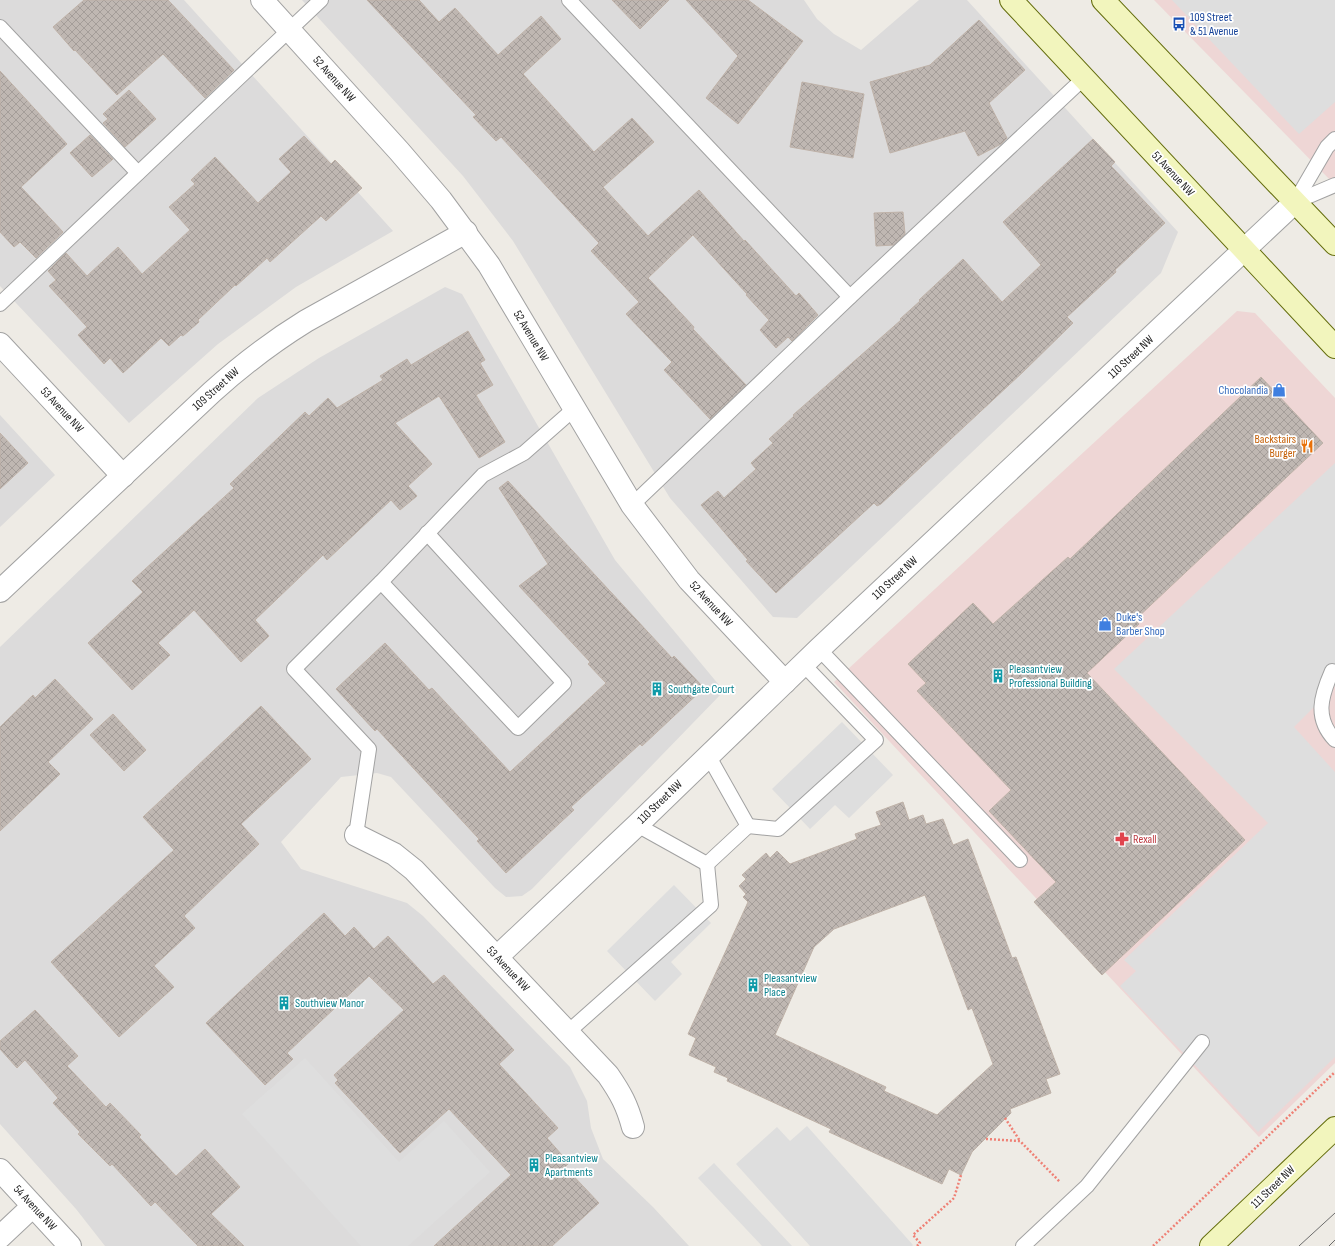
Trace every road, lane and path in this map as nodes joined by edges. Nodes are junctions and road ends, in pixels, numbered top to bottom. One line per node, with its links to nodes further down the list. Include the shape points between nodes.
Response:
1 (262, 0): 7 (street, 52 Avenue NW)
2 (321, 0): 7 (lane)
3 (569, 0): 16 (lane)
4 (1011, 0): 8 (main road, 51 Avenue NW)
5 (1104, 0): 12 (main road)
6 (0, 27): 10 (lane)
7 (290, 30): 10 (lane); 13 (street, 52 Avenue NW, via 399,151)
8 (1084, 78): 15 (main road, 51 Avenue NW); 16 (lane)
9 (1335, 139): 12 (lane, via 1327,147)
10 (138, 173): 17 (lane)
11 (1335, 185): 12 (lane)
12 (1295, 202): 14 (main road); 15 (street, 110 Street NW)
13 (466, 232): 20 (street, 52 Avenue NW, via 489,265); 21 (street, 109 Street NW, via 325,310 244,363)
14 (1335, 244)
15 (1244, 250): 19 (main road, 51 Avenue NW); 26 (street, 110 Street NW)
16 (850, 297): 22 (lane)
17 (0, 304)
18 (0, 344): 21 (street, 53 Avenue NW)
19 (1335, 347)
20 (574, 409): 22 (street, 52 Avenue NW); 23 (lane, via 524,453 483,475)
21 (123, 476): 25 (street, 109 Street NW)
22 (632, 505): 29 (street, 52 Avenue NW, via 689,580)
23 (427, 533): 24 (lane); 24 (lane, via 564,683 518,728)
24 (381, 582): 34 (lane, via 294,669 369,749)
25 (0, 590)
26 (819, 649): 27 (street, 110 Street NW); 35 (lane)
27 (804, 664): 29 (street, 110 Street NW); 33 (lane, via 876,740 778,830)
28 (1332, 671): 30 (lane, via 1324,689 1322,714 1328,732)
29 (785, 682): 31 (street, 110 Street NW)
30 (1335, 740)
31 (708, 755): 32 (street, 110 Street NW); 33 (lane)
32 (637, 825): 36 (lane); 37 (street, 110 Street NW)
33 (748, 826): 36 (lane)
34 (356, 835): 37 (street, 53 Avenue NW, via 394,854 414,870)
35 (1020, 860)
36 (707, 864): 38 (lane, via 711,904)
37 (497, 956): 38 (street, 53 Avenue NW)
38 (568, 1032): 42 (street, 53 Avenue NW, via 608,1075 619,1091 628,1107)
39 (1202, 1042): 48 (lane, via 1100,1171)
40 (1335, 1072): 54 (path)
41 (1005, 1118): 45 (path)
42 (633, 1127)
43 (1335, 1128): 55 (main road, 111 Street NW)
44 (986, 1139): 45 (path)
45 (1020, 1141): 48 (path)
46 (0, 1170): 49 (street, 54 Avenue NW)
47 (961, 1175): 52 (path, via 954,1198 913,1235 920,1243)
48 (1075, 1198): 53 (lane)
49 (33, 1206): 50 (street); 51 (street, 54 Avenue NW)
50 (0, 1237)
51 (70, 1246)
52 (917, 1246)
53 (1023, 1246)
54 (1153, 1246)
55 (1211, 1246)

